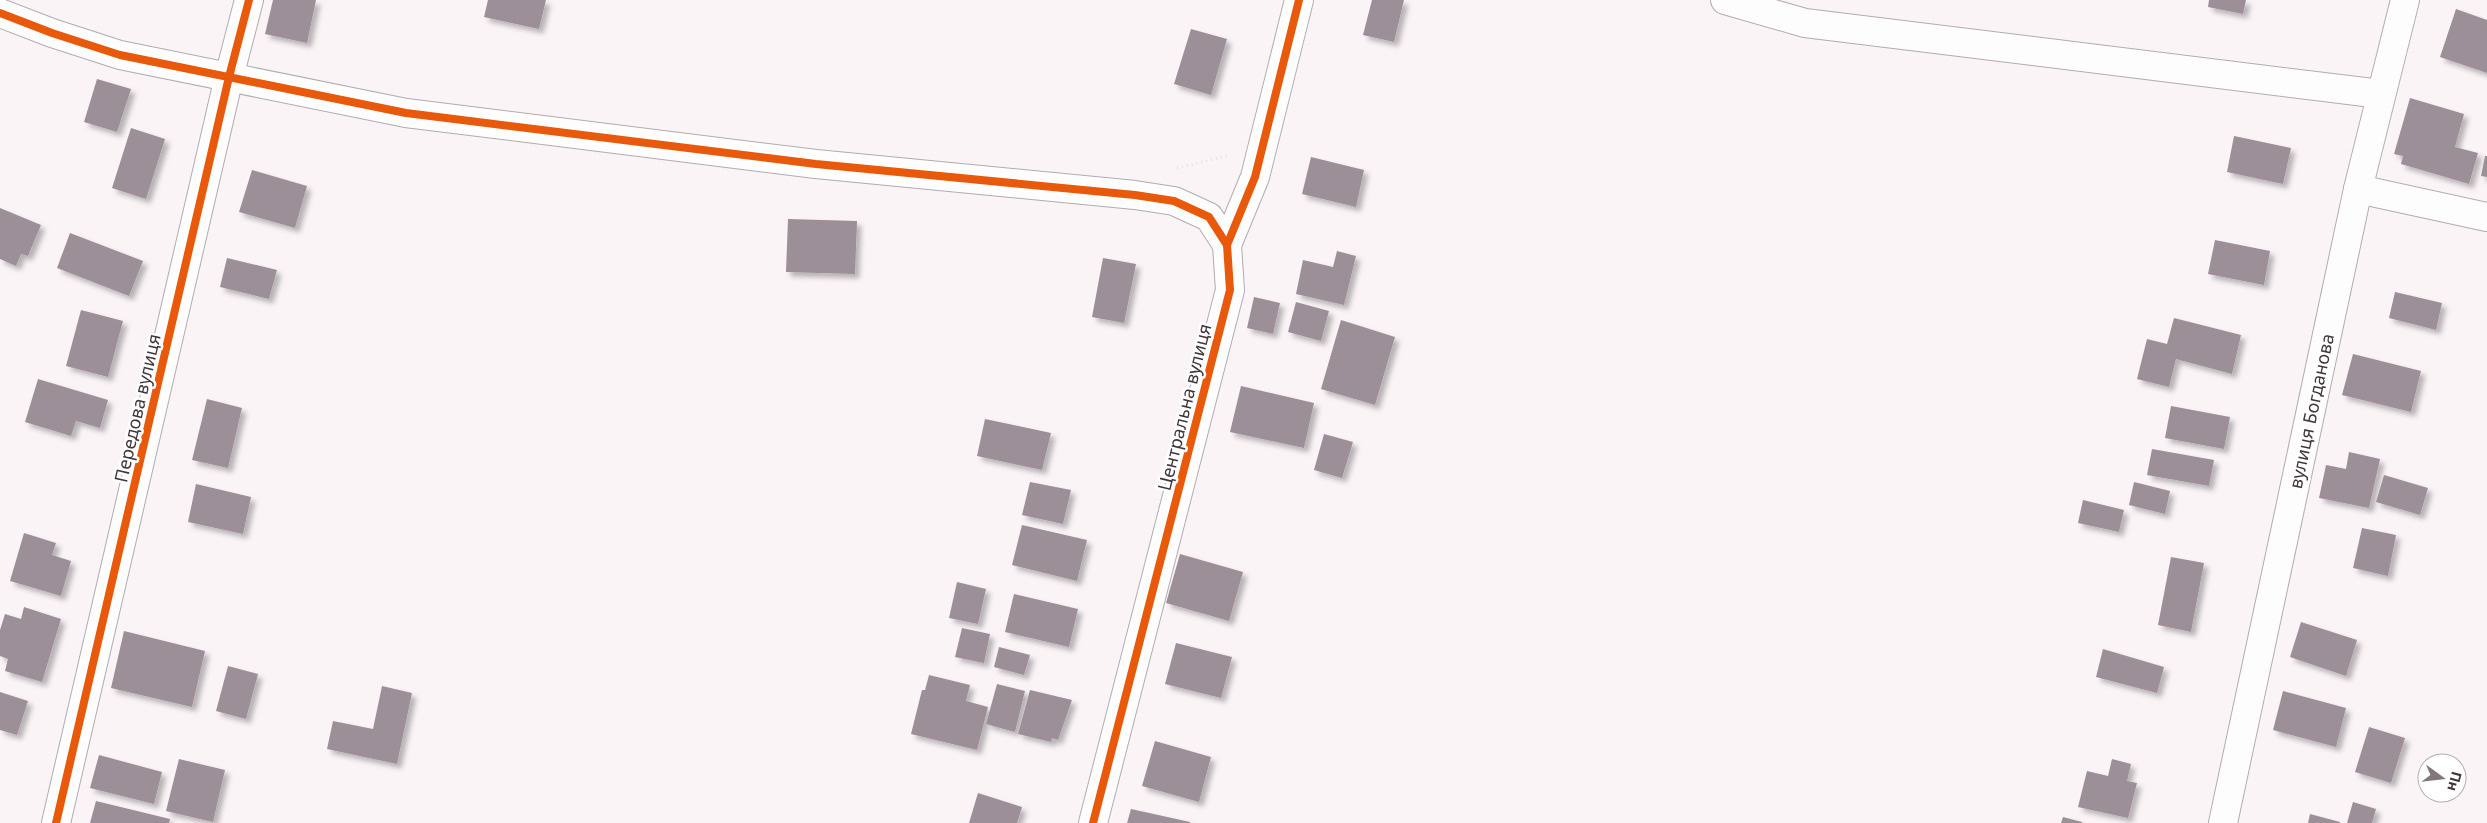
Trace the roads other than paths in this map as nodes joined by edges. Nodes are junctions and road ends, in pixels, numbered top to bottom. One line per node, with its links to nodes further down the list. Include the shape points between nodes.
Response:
1 (249, 0): 6 (street, Передова вулиця)
2 (1299, 0): 10 (street, Центральна вулиця, via 1255,176)
3 (1725, 0): 7 (street, via 1805,23)
4 (2405, 0): 7 (street, вулиця Богданова)
5 (0, 13): 6 (street, via 120,54)
6 (228, 77): 10 (street, via 406,114 816,164 1174,201 1209,217); 11 (street, Передова вулиця)
7 (2381, 94): 8 (street, вулиця Богданова)
8 (2358, 189): 9 (street); 13 (street, вулиця Богданова)
9 (2487, 217)
10 (1228, 245): 12 (street, Центральна вулиця, via 1230,290)
11 (56, 823)
12 (1093, 823)
13 (2223, 823)

